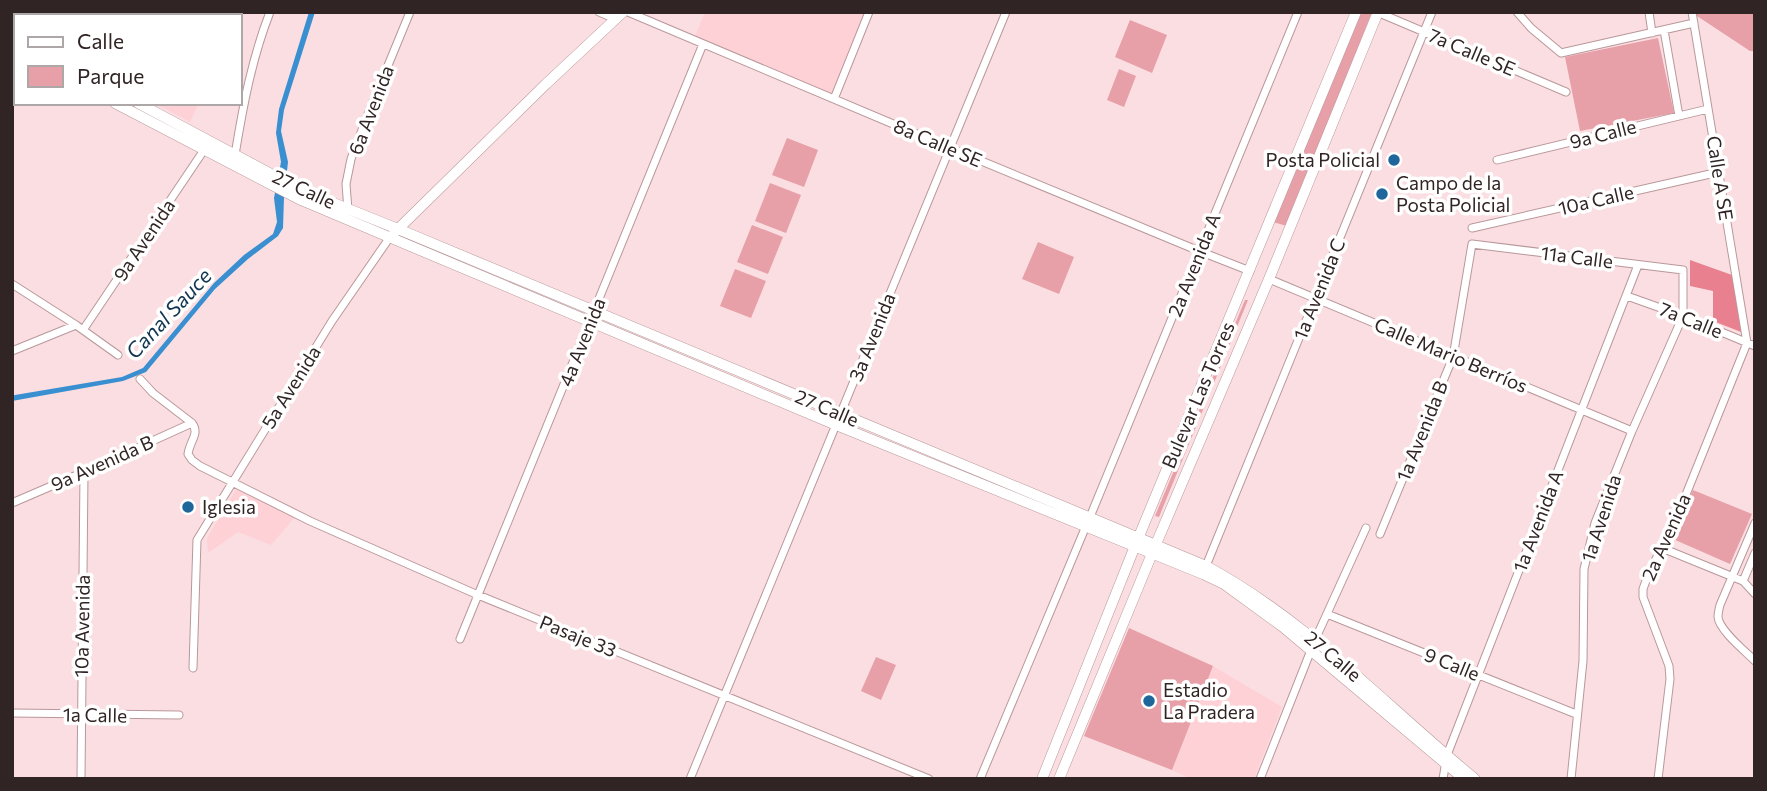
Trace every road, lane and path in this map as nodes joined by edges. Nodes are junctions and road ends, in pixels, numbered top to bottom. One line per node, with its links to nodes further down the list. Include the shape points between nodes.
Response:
1 (270, 12): 27 (street, via 249,81)
2 (410, 12): 32 (street, 6a Avenida, via 351,159 346,184)
3 (599, 12): 13 (street, 8a Calle SE)
4 (869, 12): 20 (street)
5 (1006, 12): 25 (street, 3a Avenida)
6 (1298, 12): 37 (street, 2a Avenida A)
7 (1356, 12): 40 (main road, Bulevar Las Torres)
8 (1378, 12): 16 (street, 7a Calle SE); 41 (main road, Bulevar Las Torres)
9 (1432, 12): 16 (street, 1a Avenida C)
10 (1517, 12): 17 (street, via 1560,53)
11 (1649, 12): 17 (street)
12 (1692, 12): 14 (street, Calle A SE)
13 (622, 15): 18 (street, 8a Calle SE); 34 (main road)
14 (1694, 23): 15 (street); 23 (street, Calle A SE)
15 (1664, 30): 17 (street); 24 (street)
16 (1424, 32): 19 (street, 7a Calle SE); 44 (street, 1a Avenida C)
17 (1652, 33)
18 (703, 44): 20 (street, 8a Calle SE); 46 (street, 4a Avenida)
19 (1566, 92)
20 (834, 99): 25 (street, 8a Calle SE)
21 (119, 105): 26 (main road, 27 Calle)
22 (142, 105): 27 (main road, 27 Calle)
23 (1709, 108): 24 (street, 9a Calle); 29 (street, Calle A SE)
24 (1679, 116): 28 (street, 9a Calle)
25 (950, 148): 37 (street, 8a Calle SE); 55 (street, 3a Avenida)
26 (204, 150): 30 (main road, 27 Calle); 48 (street, 9a Avenida)
27 (235, 155): 30 (main road, 27 Calle)
28 (1497, 160)
29 (1719, 172): 33 (street, 10a Calle); 49 (street, Calle A SE)
30 (262, 175): 31 (main road, 27 Calle)
31 (301, 195): 32 (main road, 27 Calle); 35 (main road, 27 Calle)
32 (348, 210): 34 (main road, 27 Calle)
33 (1472, 228)
34 (398, 229): 35 (main road); 46 (main road, 27 Calle)
35 (390, 237): 46 (main road, 27 Calle); 60 (street, 5a Avenida, via 332,321)
36 (1472, 244): 38 (street, 11a Calle); 52 (street, 1a Avenida B)
37 (1199, 251): 40 (street, 8a Calle SE); 62 (street, 2a Avenida A)
38 (1638, 265): 39 (street, 11a Calle); 43 (street, 1a Avenida A)
39 (1683, 270): 45 (street, 1a Avenida)
40 (1250, 271): 66 (main road, Bulevar Las Torres)
41 (1269, 279): 44 (street, Calle Mario Berríos); 67 (main road, Bulevar Las Torres)
42 (12, 284): 47 (street)
43 (1626, 296): 45 (street, 7a Calle); 54 (street, 1a Avenida A)
44 (1315, 299): 52 (street, Calle Mario Berríos); 70 (street, 1a Avenida C)
45 (1683, 316): 49 (street, 7a Calle); 58 (street, 1a Avenida)
46 (592, 317): 55 (main road, 27 Calle); 57 (main road, 27 Calle); 74 (street, 4a Avenida)
47 (76, 325): 48 (street); 50 (street)
48 (83, 330): 51 (street)
49 (1751, 345): 68 (street, 2a Avenida)
50 (12, 351)
51 (118, 355)
52 (1453, 357): 54 (street, Calle Mario Berríos); 65 (street, 1a Avenida B)
53 (140, 379): 56 (street)
54 (1582, 410): 58 (street, Calle Mario Berríos); 81 (street, 1a Avenida A)
55 (841, 414): 57 (street, 3a Avenida); 62 (main road, 27 Calle)
56 (192, 423): 59 (street, 9a Avenida B); 60 (street, Pasaje 33, via 196,432 188,454 192,460)
57 (836, 425): 62 (main road, 27 Calle); 82 (street, 3a Avenida)
58 (1632, 431): 84 (street, 1a Avenida, via 1595,523 1584,569 1583,661)
59 (84, 472): 61 (street, 9a Avenida B); 85 (street, 10a Avenida)
60 (233, 482): 74 (street, Pasaje 33); 80 (street, 5a Avenida, via 197,540)
61 (12, 503)
62 (1088, 522): 66 (main road, 27 Calle); 91 (street, 2a Avenida A)
63 (1755, 523): 71 (street)
64 (1366, 528): 75 (street)
65 (1380, 534)
66 (1137, 542): 67 (main road, 27 Calle); 92 (main road, Bulevar Las Torres)
67 (1156, 544): 70 (main road, 27 Calle); 78 (main road, 27 Calle, via 1224,584); 93 (main road, Bulevar Las Torres)
68 (1662, 548): 71 (street); 99 (street, 2a Avenida, via 1643,589 1669,666)
69 (1755, 552): 72 (street)
70 (1206, 566): 77 (main road, 27 Calle, via 1255,595)
71 (1733, 577): 72 (street); 79 (street, via 1718,617)
72 (1743, 581): 73 (street)
73 (1755, 594)
74 (478, 595): 76 (street, 4a Avenida); 82 (street, Pasaje 33)
75 (1327, 614): 77 (street); 81 (street, 9 Calle)
76 (460, 639)
77 (1315, 640): 78 (street); 87 (main road, 27 Calle)
78 (1311, 651): 87 (main road, 27 Calle); 94 (street)
79 (1755, 662)
80 (193, 668)
81 (1479, 675): 84 (street, 9 Calle); 87 (street, 1a Avenida A)
82 (725, 695): 89 (street, 3a Avenida); 90 (street, Pasaje 33)
83 (12, 713): 85 (street, 1a Calle)
84 (1576, 714): 98 (street, 1a Avenida)
85 (82, 715): 86 (street, 1a Calle); 88 (street, 10a Avenida)
86 (178, 715)
87 (1446, 760): 95 (street, 1a Avenida A); 96 (main road); 97 (main road, 27 Calle)
88 (81, 779)
89 (690, 779)
90 (929, 779)
91 (980, 779)
92 (1041, 779)
93 (1059, 779)
94 (1260, 779)
95 (1443, 779)
96 (1464, 779)
97 (1475, 779)
98 (1571, 779)
99 (1658, 779)

